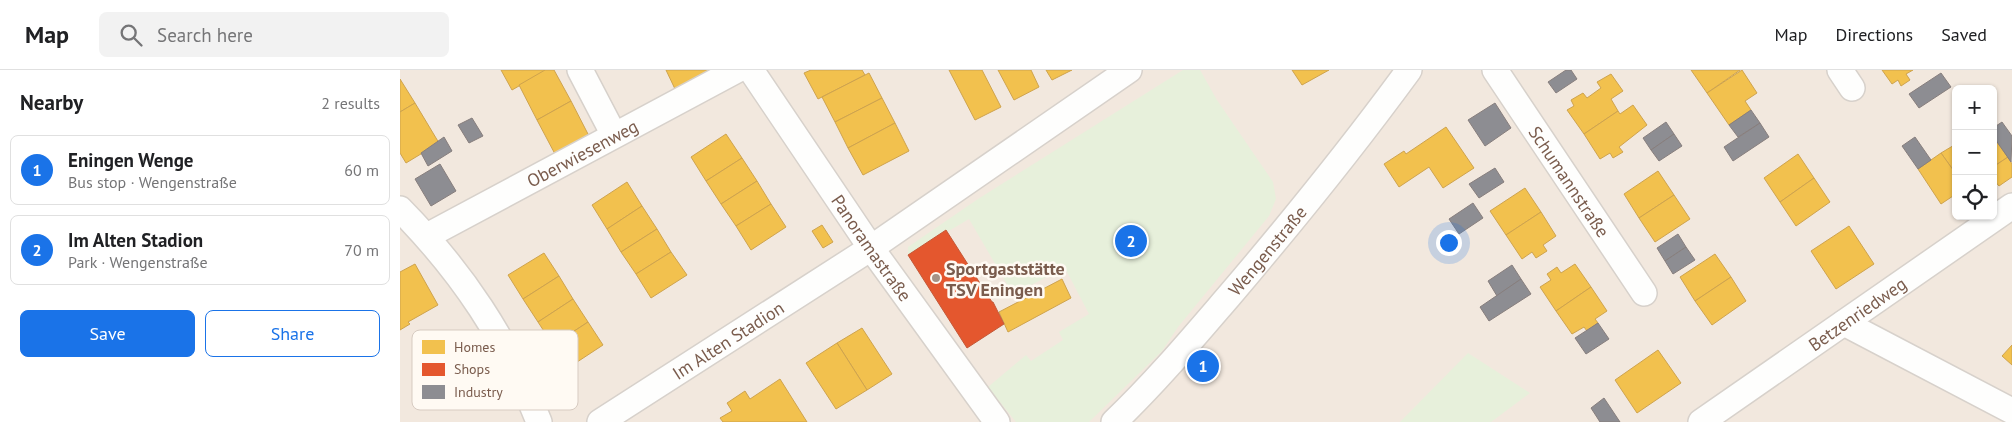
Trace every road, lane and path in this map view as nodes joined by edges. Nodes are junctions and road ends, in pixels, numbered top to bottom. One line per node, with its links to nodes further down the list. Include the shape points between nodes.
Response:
1 (580, 70): 7 (street)
2 (737, 70): 7 (street, Oberwiesenweg)
3 (751, 70): 11 (street, Panoramastraße)
4 (1129, 70): 11 (street, Im Alten Stadion)
5 (1409, 70): 20 (street, Wengenstraße, via 1303,209 1184,349)
6 (1495, 70): 12 (street, Schumannstraße)
7 (614, 135): 10 (street, Oberwiesenweg)
8 (2012, 206): 13 (street, Betzenriedweg)
9 (400, 209): 10 (street)
10 (427, 236): 14 (street, via 468,287)
11 (871, 248): 18 (street, Im Alten Stadion); 19 (street, Panoramastraße)
12 (1644, 293)
13 (1844, 323): 16 (street); 21 (street, Betzenriedweg)
14 (495, 330)
15 (534, 410): 17 (street)
16 (2012, 411)
17 (539, 422)
18 (600, 422)
19 (997, 422)
20 (1114, 422)
21 (1701, 422)

